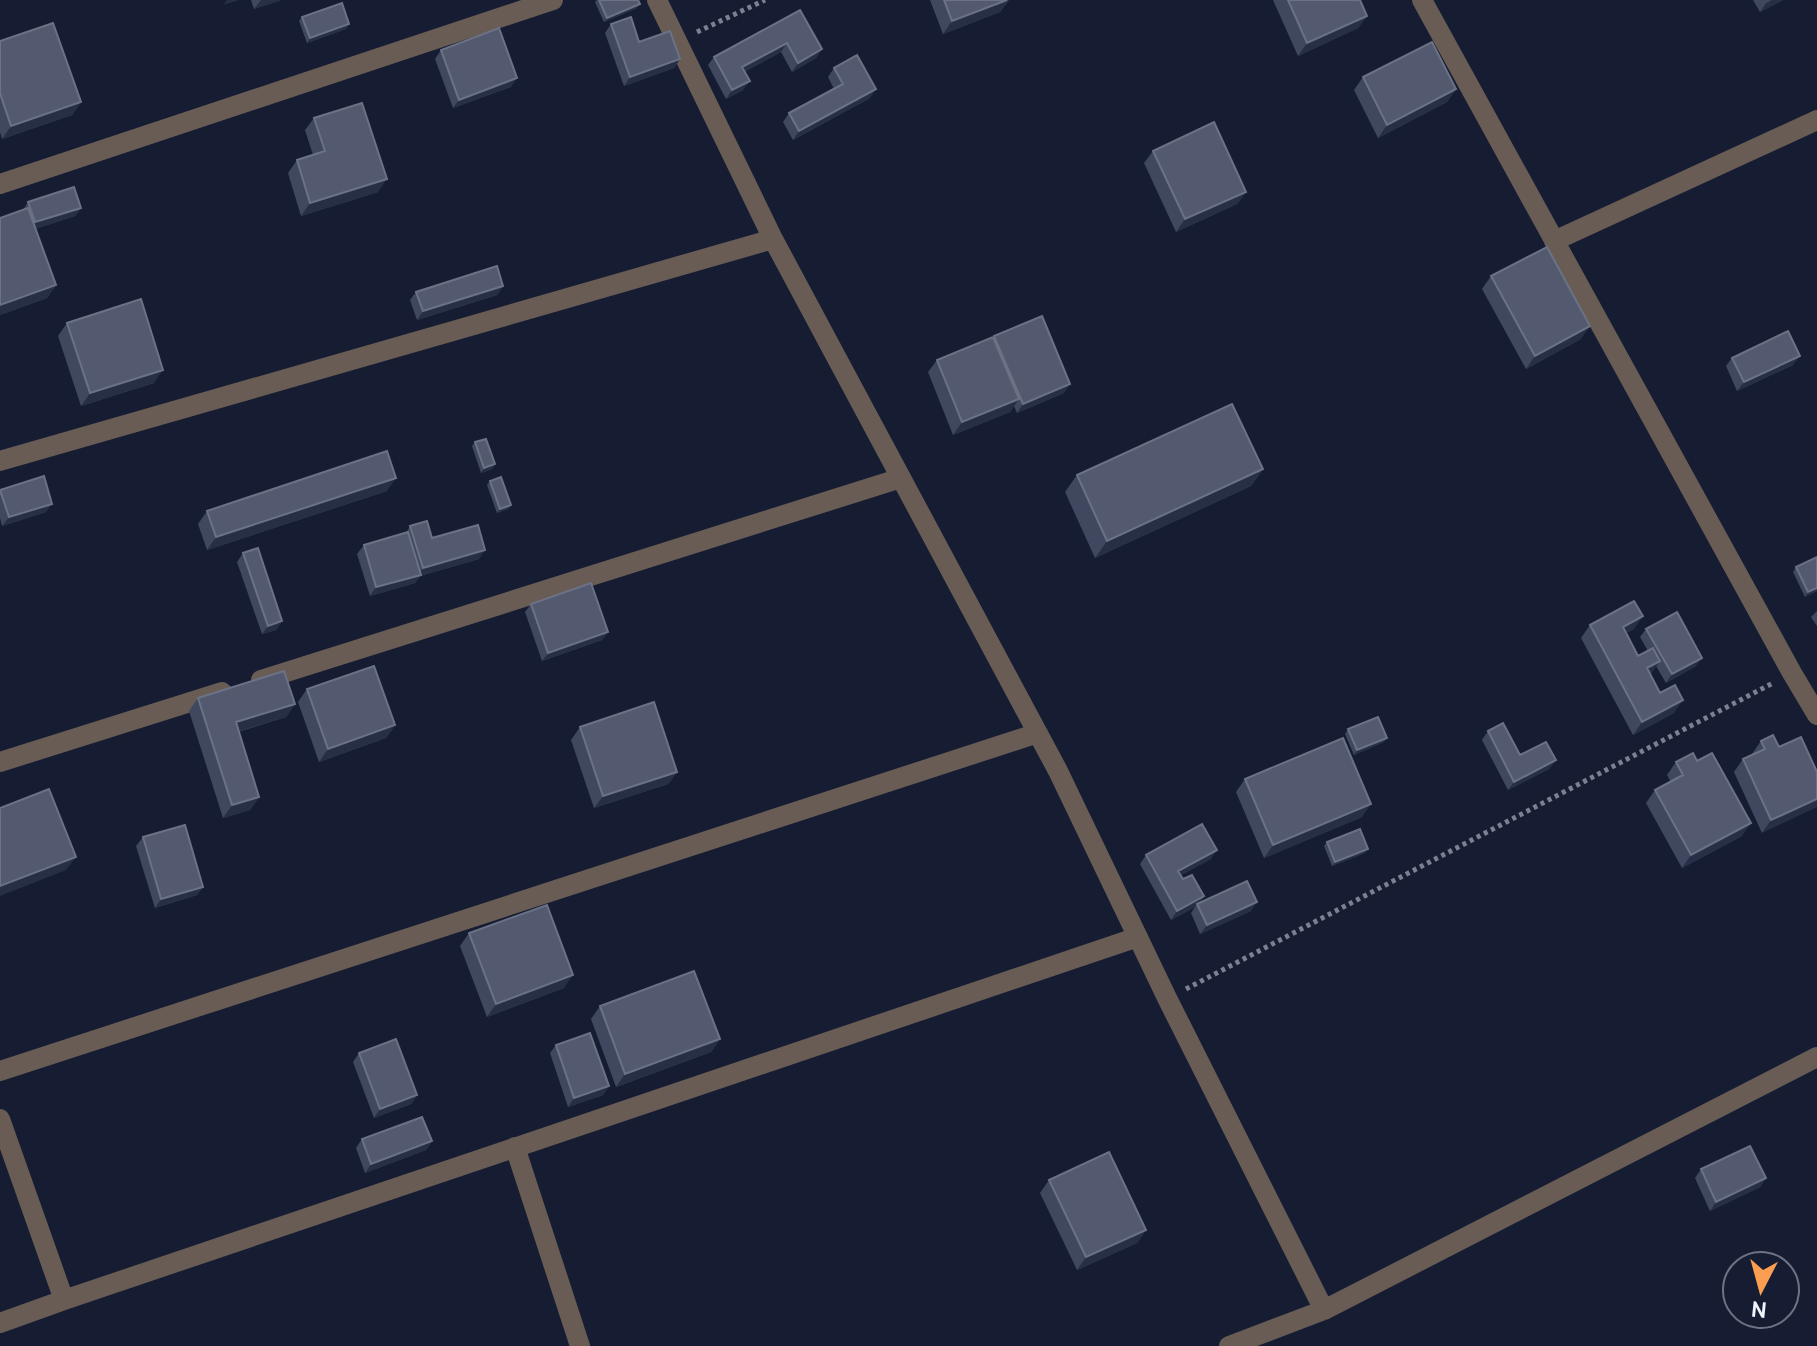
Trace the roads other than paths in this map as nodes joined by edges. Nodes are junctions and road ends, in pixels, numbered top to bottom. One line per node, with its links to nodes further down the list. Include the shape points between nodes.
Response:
1 (553, 0): 5 (street)
2 (657, 0): 6 (street)
3 (1422, 0): 7 (street)
4 (1817, 120): 7 (street)
5 (0, 184)
6 (773, 239): 8 (street); 9 (street)
7 (1554, 241): 10 (street)
8 (0, 461)
9 (901, 478): 11 (street); 12 (street)
10 (1817, 715)
11 (1038, 733): 13 (street); 15 (street)
12 (0, 762)
13 (1138, 937): 17 (street); 19 (street)
14 (1817, 1057): 19 (street)
15 (0, 1071)
16 (0, 1119): 18 (street)
17 (515, 1147): 18 (street); 21 (street)
18 (64, 1300): 20 (street)
19 (1324, 1310): 22 (street)
20 (0, 1323)
21 (580, 1346)
22 (1229, 1346)

